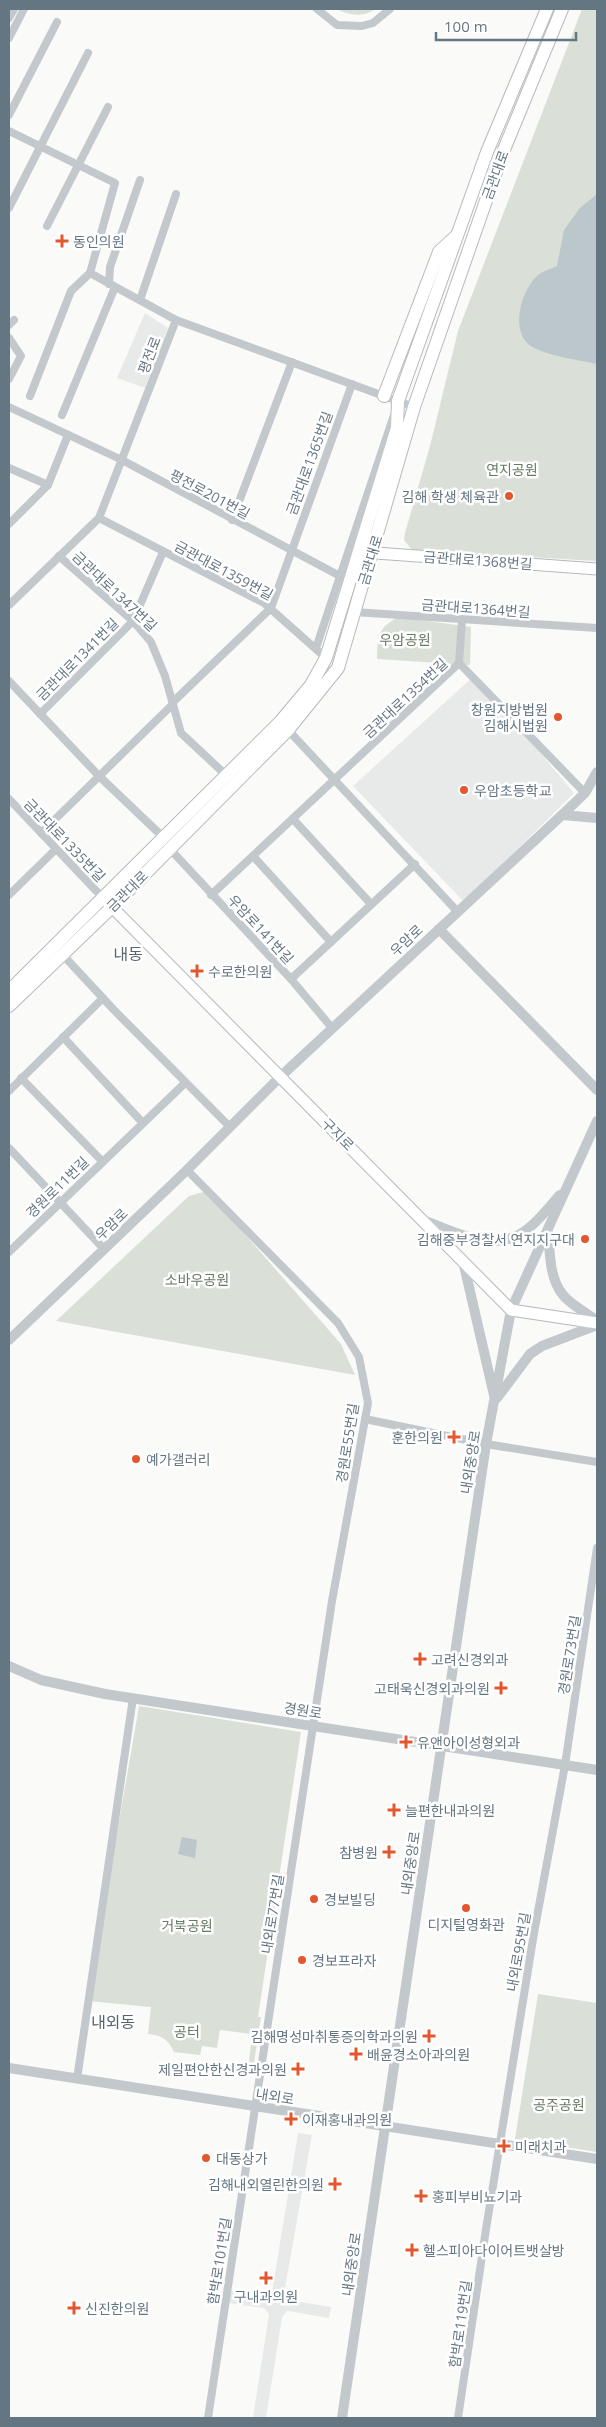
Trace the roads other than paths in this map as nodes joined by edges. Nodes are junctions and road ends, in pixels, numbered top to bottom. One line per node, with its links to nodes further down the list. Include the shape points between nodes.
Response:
1 (14, 9): 7 (street)
2 (24, 9): 9 (street)
3 (317, 9): 4 (street, via 337,25 362,26 373,24)
4 (390, 9)
5 (547, 9): 20 (main road, 금관대로)
6 (562, 9): 33 (main road, 금관대로, via 503,152)
7 (9, 18)
8 (57, 22): 12 (street)
9 (9, 38)
10 (88, 53): 14 (street)
11 (108, 107): 15 (street)
12 (9, 115)
13 (9, 131): 14 (street)
14 (40, 146): 15 (street); 18 (street)
15 (77, 165): 19 (street); 21 (street, via 115,183)
16 (140, 180): 22 (street, via 110,267)
17 (176, 194): 23 (street)
18 (9, 208)
19 (47, 226)
20 (456, 236): 30 (main road, via 439,252); 31 (main road, 금관대로)
21 (90, 273): 22 (street); 29 (street, via 72,291)
22 (112, 285): 23 (street); 34 (street)
23 (140, 300): 24 (street)
24 (176, 320): 26 (street); 36 (street, 평전로)
25 (9, 338): 27 (street, via 21,356)
26 (292, 362): 28 (street); 40 (street)
27 (9, 379)
28 (352, 384): 30 (street); 42 (street, 금관대로1365번길)
29 (30, 396)
30 (384, 396): 31 (street)
31 (398, 401): 33 (street); 44 (main road, 금관대로, via 396,428); 48 (street)
32 (9, 407): 35 (street, 평전로201번길)
33 (414, 407): 45 (main road, 금관대로)
34 (62, 415)
35 (68, 435): 36 (street, 평전로201번길); 38 (street)
36 (122, 460): 39 (street, 평전로); 40 (street, 평전로201번길)
37 (9, 468): 38 (street)
38 (48, 485): 41 (street)
39 (99, 518): 43 (street, 금관대로1359번길); 46 (street, 평전로)
40 (232, 520): 42 (street, 평전로201번길)
41 (9, 524)
42 (290, 550): 48 (street, 평전로201번길); 50 (street, 금관대로1365번길)
43 (163, 552): 50 (street, 금관대로1359번길); 53 (street)
44 (358, 552): 45 (main road, 금관대로1368번길); 56 (main road, 금관대로)
45 (372, 553): 47 (main road, 금관대로1368번길); 51 (main road, 금관대로)
46 (59, 556): 49 (street, 평전로); 53 (street, 금관대로1347번길)
47 (597, 569)
48 (340, 576): 55 (street)
49 (9, 605)
50 (271, 608): 55 (street, 금관대로1359번길); 59 (street)
51 (354, 612): 52 (street, 금관대로1364번길); 61 (main road, 금관대로, via 338,668)
52 (462, 620): 54 (street, 금관대로1364번길); 57 (street, 금관대로1354번길)
53 (133, 621): 59 (street, 금관대로1347번길, via 151,642); 60 (street, 금관대로1341번길)
54 (597, 628)
55 (316, 648): 56 (street, 금관대로1359번길)
56 (326, 658): 64 (main road, 금관대로, via 311,685 280,722)
57 (459, 664): 65 (street, 금관대로1354번길); 66 (street)
58 (9, 681): 60 (street, 금관대로1341번길)
59 (172, 704): 63 (street); 64 (street, 금관대로1347번길, via 181,733)
60 (40, 714): 63 (street, 금관대로1341번길)
61 (288, 730): 65 (street); 74 (main road, 금관대로)
62 (597, 772): 66 (street, 우암로)
63 (99, 776): 73 (street); 74 (street, 금관대로1341번길)
64 (227, 776): 74 (main road, 금관대로)
65 (336, 780): 72 (street, 우암로141번길); 77 (street)
66 (585, 793): 70 (street, 우암로)
67 (9, 799): 68 (street, 금관대로1335번길)
68 (16, 806): 69 (street); 73 (street, 금관대로1335번길)
69 (9, 813)
70 (562, 816): 71 (street); 82 (street, 우암로)
71 (597, 818)
72 (293, 819): 76 (street, 우암로141번길); 81 (street)
73 (41, 832): 75 (street, 금관대로1335번길)
74 (166, 843): 79 (street, 금관대로1341번길); 80 (main road, 금관대로)
75 (56, 849): 78 (street); 80 (street, 금관대로1335번길)
76 (253, 856): 79 (street, 우암로141번길); 84 (street)
77 (414, 864): 81 (street, 우암로141번길); 82 (street)
78 (9, 894)
79 (211, 894): 86 (street, 우암로141번길)
80 (107, 902): 85 (main road, 금관대로); 87 (main road, 금관대로); 92 (main road, 구지로)
81 (371, 904): 84 (street, 우암로141번길)
82 (458, 910): 83 (street, 우암로)
83 (439, 929): 90 (street, 우암로); 96 (street)
84 (331, 942): 86 (street, 우암로141번길)
85 (62, 954): 88 (street); 89 (main road, 금관대로)
86 (291, 979): 90 (street, 우암로141번길)
87 (9, 991)
88 (103, 998): 91 (street); 94 (street)
89 (9, 1006)
90 (332, 1028): 92 (street, 우암로)
91 (63, 1037): 93 (street); 97 (street)
92 (280, 1077): 99 (street, 우암로); 105 (main road, 구지로)
93 (21, 1078): 95 (street); 101 (street, 경원로11번길)
94 (186, 1083): 97 (street, 경원로11번길); 99 (street)
95 (9, 1090)
96 (597, 1090)
97 (142, 1122): 101 (street, 경원로11번길)
98 (597, 1122): 103 (street, 내외중앙로)
99 (229, 1126): 102 (street, 우암로)
100 (9, 1148): 104 (street)
101 (102, 1161): 104 (street, 경원로11번길)
102 (187, 1170): 107 (street, 우암로); 114 (street, 경원로55번길, via 338,1323 359,1357 368,1403)
103 (566, 1189): 105 (street, via 526,1231 503,1240 478,1241); 106 (street, 내외중앙로)
104 (61, 1202): 107 (street); 108 (street, 경원로11번길)
105 (425, 1221): 109 (main road, 구지로)
106 (548, 1230): 110 (street, 내외중앙로); 111 (street, via 555,1282 563,1296)
107 (104, 1249): 112 (street, 우암로)
108 (9, 1252)
109 (463, 1260): 110 (main road, 구지로); 113 (street)
110 (511, 1310): 111 (main road); 113 (street, 내외중앙로)
111 (597, 1323): 113 (street, via 530,1354)
112 (9, 1338)
113 (495, 1401): 115 (street, 내외중앙로)
114 (365, 1419): 115 (street); 120 (street, 경원로55번길)
115 (486, 1444): 116 (street); 121 (street, 내외중앙로)
116 (597, 1462)
117 (597, 1548): 122 (street, 경원로73번길)
118 (9, 1666): 119 (street, 경원로, via 41,1680)
119 (134, 1698): 120 (street, 경원로); 125 (street)
120 (313, 1726): 121 (street, 경원로); 126 (street, 내외로77번길)
121 (442, 1746): 122 (street, 경원로); 127 (street, 내외중앙로)
122 (565, 1765): 123 (street, 경원로); 128 (street, 내외로95번길)
123 (597, 1770)
124 (9, 2068): 125 (street, 내외로)
125 (77, 2079): 126 (street, 내외로)
126 (255, 2107): 127 (street, 내외로); 130 (street, 함박로101번길)
127 (385, 2128): 128 (street, 내외로); 131 (street, 내외중앙로)
128 (500, 2144): 129 (street, 내외로); 132 (street, 함박로119번길)
129 (597, 2160)
130 (208, 2418)
131 (342, 2418)
132 (458, 2418)

